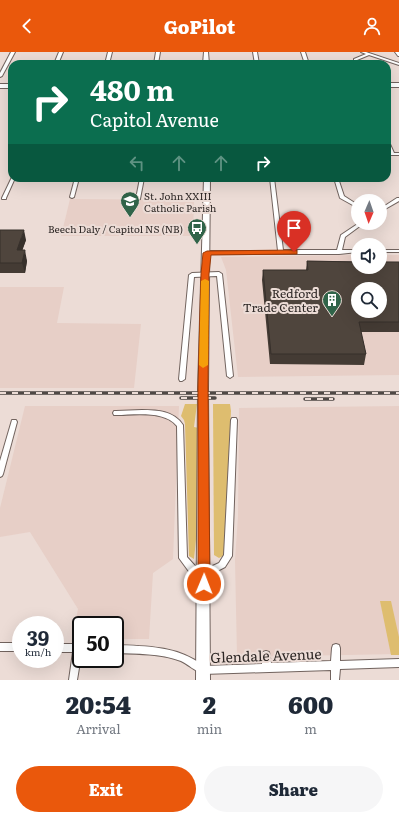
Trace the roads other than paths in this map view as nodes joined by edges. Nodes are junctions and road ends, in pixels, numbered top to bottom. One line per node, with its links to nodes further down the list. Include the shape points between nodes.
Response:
1 (12, 52): 8 (street)
2 (362, 52): 4 (street)
3 (397, 52): 5 (street)
4 (368, 54): 6 (street); 7 (street)
5 (399, 55)
6 (355, 60)
7 (387, 60)
8 (0, 76)
9 (11, 182): 16 (street)
10 (76, 182): 15 (street)
11 (141, 182): 17 (street)
12 (207, 182): 27 (main road)
13 (272, 182): 25 (street)
14 (337, 182): 19 (street, via 342,197)
15 (72, 197)
16 (4, 198)
17 (138, 198)
18 (399, 198): 20 (street)
19 (351, 203)
20 (387, 206)
21 (352, 230): 26 (street, via 344,236)
22 (351, 251): 26 (street)
23 (387, 251): 24 (street)
24 (399, 251)
25 (281, 252): 26 (street); 27 (street)
26 (339, 252)
27 (207, 253): 28 (main road)
28 (205, 274): 29 (street, via 219,274); 30 (street, via 192,275); 35 (main road)
29 (230, 376)
30 (182, 379)
31 (116, 413): 35 (street, via 159,413 178,420 184,558 192,570)
32 (234, 420): 35 (street, via 228,556 222,565)
33 (14, 422): 34 (street)
34 (0, 474)
35 (204, 574): 45 (main road)
36 (0, 647): 37 (street)
37 (12, 647)
38 (336, 648): 42 (street)
39 (124, 649): 45 (street, Glendale Avenue, via 157,651 180,656 193,661)
40 (266, 655): 44 (street)
41 (399, 663): 42 (street, Glendale Avenue)
42 (335, 666): 44 (street, Glendale Avenue); 47 (street)
43 (76, 668): 46 (street)
44 (267, 668): 45 (street, Glendale Avenue)
45 (203, 675)
46 (74, 680)
47 (335, 680)

